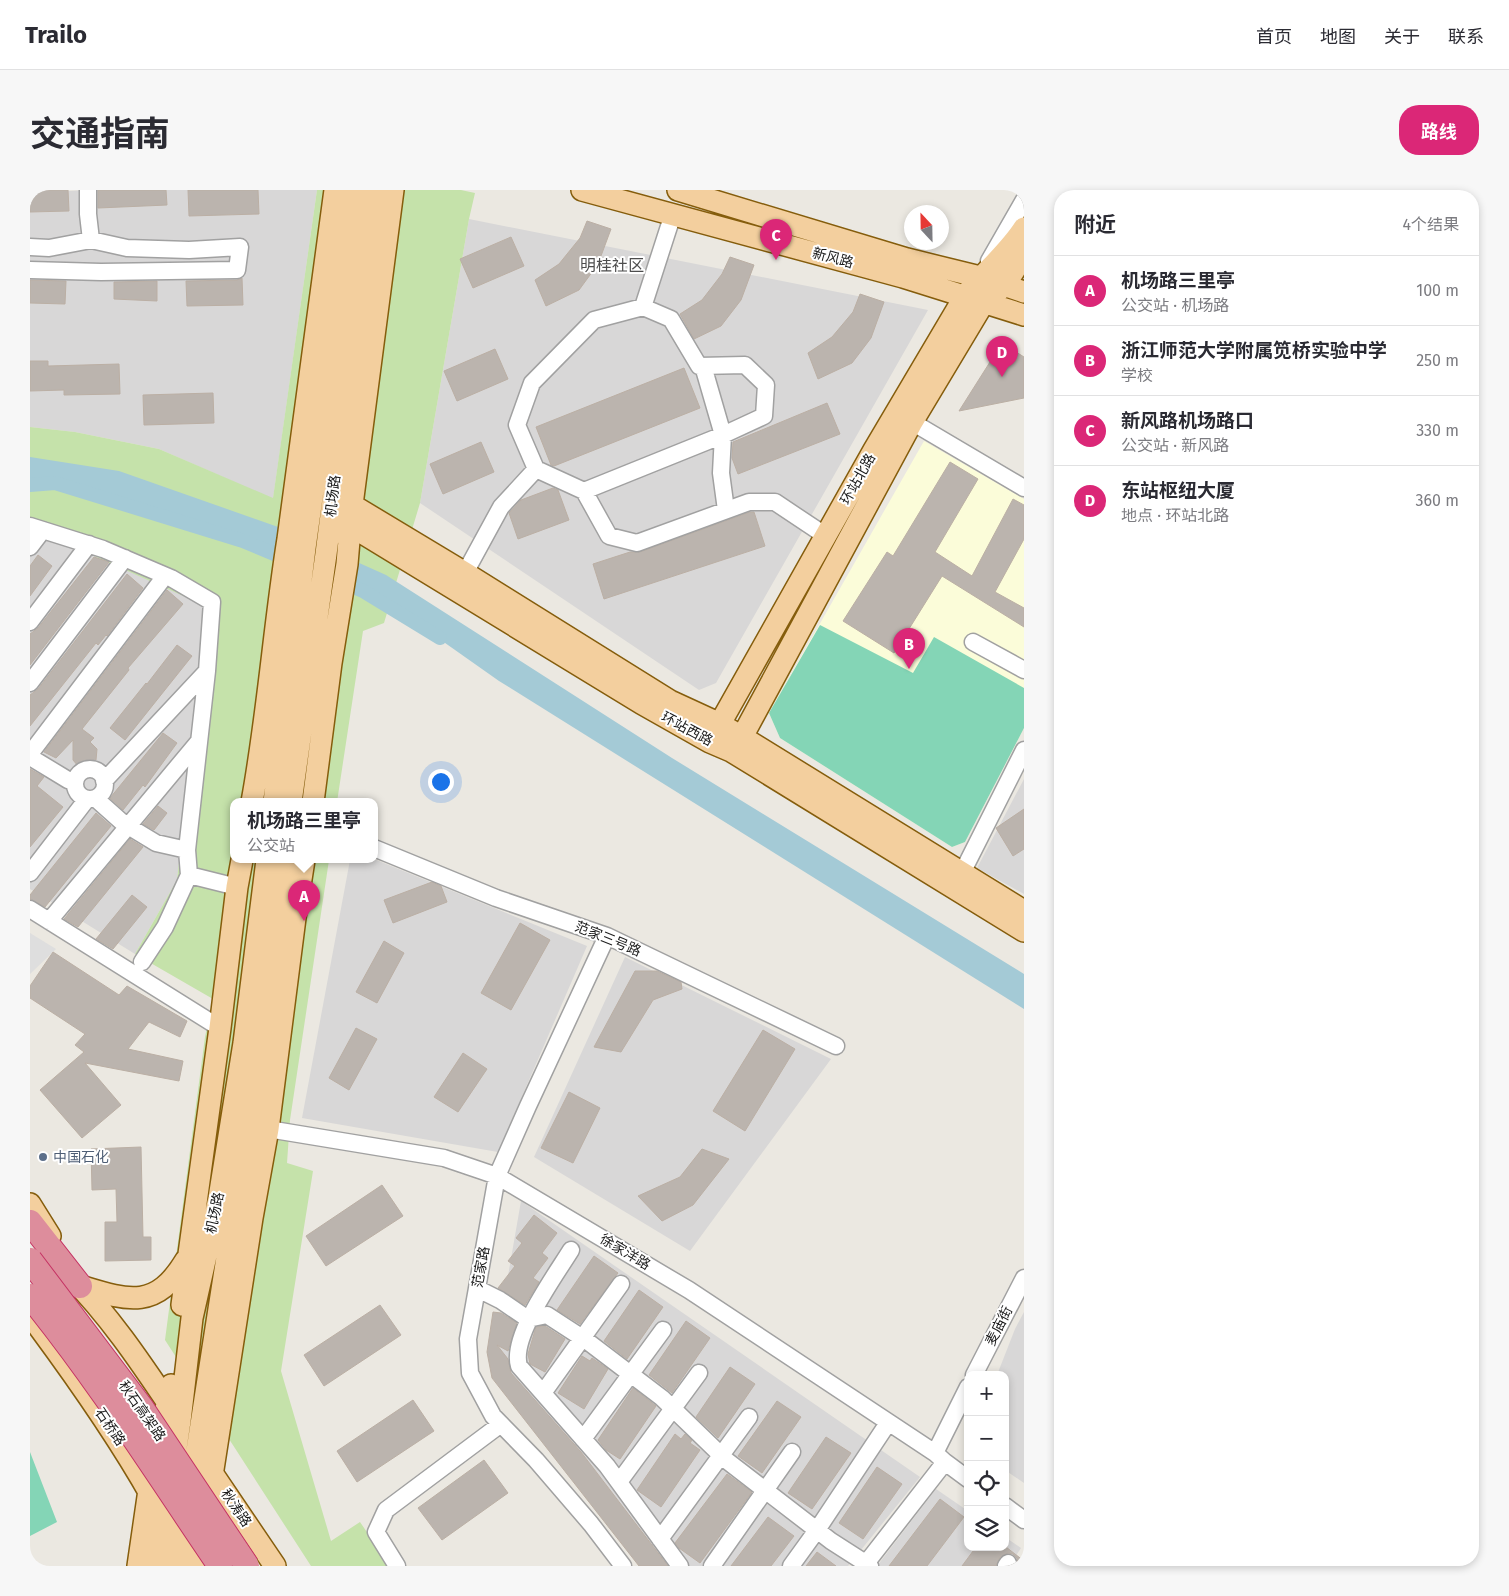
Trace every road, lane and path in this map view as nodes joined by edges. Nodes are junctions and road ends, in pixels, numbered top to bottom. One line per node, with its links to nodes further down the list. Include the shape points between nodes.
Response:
1 (88, 190): 11 (street)
2 (334, 190): 31 (main road, 机场路)
3 (355, 190): 31 (main road, 机场路)
4 (375, 190): 34 (main road, 机场路)
5 (393, 190): 28 (main road, 机场路)
6 (582, 190): 9 (main road, 新风路)
7 (680, 190): 16 (main road, 新风路, via 907,259)
8 (1024, 200): 16 (street)
9 (673, 214): 18 (main road, 新风路, via 904,276); 19 (street)
10 (1024, 228): 16 (main road, 环站北路)
11 (91, 240): 12 (street, via 49,248); 15 (street, via 127,248 189,250 240,247 237,270)
12 (30, 247)
13 (1024, 255): 17 (main road, 环站北路)
14 (1024, 265): 17 (street)
15 (30, 270)
16 (980, 277): 17 (main road, 新风路); 18 (main road, 环站北路)
17 (1014, 288): 18 (main road, 环站北路)
18 (975, 299): 20 (main road, 新风路); 22 (main road, 环站北路); 30 (main road, 环站北路, via 874,450)
19 (643, 307): 21 (street, via 671,319 699,366); 24 (street, via 594,320 532,384 517,425)
20 (1024, 315)
21 (703, 366): 23 (street); 23 (street, via 745,365 766,385 764,416)
22 (912, 422): 25 (street); 46 (main road, 环站北路)
23 (723, 435): 26 (street); 27 (street, via 721,473)
24 (536, 469): 26 (street); 36 (street, via 500,507)
25 (1024, 488)
26 (584, 491): 27 (street, via 609,536 637,543)
27 (726, 510): 30 (street, via 749,502 775,502)
28 (351, 516): 34 (main road); 36 (main road, 环站西路); 44 (main road, 环站西路, via 641,703); 54 (main road, 机场路)
29 (37, 528): 32 (street); 33 (street)
30 (826, 536): 44 (main road, 环站北路)
31 (296, 543): 38 (main road, 机场路)
32 (89, 544): 35 (street); 39 (street)
33 (30, 547)
34 (327, 547): 38 (main road, 机场路)
35 (125, 558): 37 (street); 43 (street)
36 (465, 573): 44 (main road, 环站西路, via 670,701)
37 (165, 576): 41 (street, via 212,602); 48 (street)
38 (299, 598): 51 (main road, 机场路, via 268,706); 52 (main road, 机场路); 53 (main road, 机场路)
39 (30, 622)
40 (973, 642): 42 (street)
41 (207, 670): 45 (street); 49 (street)
42 (1024, 670)
43 (30, 683)
44 (715, 733): 46 (main road, 环站西路)
45 (199, 741): 56 (street); 57 (street)
46 (737, 744): 64 (main road, 环站西路); 70 (main road, 环站西路)
47 (1024, 750): 64 (street)
48 (30, 756): 50 (street)
49 (104, 781): 50 (street, via 99,772 89,770 80,773); 55 (street, via 103,791)
50 (75, 782): 55 (street, via 79,795)
51 (253, 798)
52 (274, 798)
53 (290, 798)
54 (314, 798)
55 (91, 799): 56 (street); 63 (street)
56 (128, 826): 57 (street, via 156,842); 69 (street)
57 (187, 850): 65 (street)
58 (378, 850): 71 (street, 范家三号路, via 496,898)
59 (241, 863): 66 (main road, 机场路)
60 (266, 863): 78 (main road, 机场路, via 244,1043)
61 (283, 863): 106 (main road, 机场路, via 247,1129)
62 (304, 863): 75 (main road)
63 (30, 873)
64 (962, 873): 68 (main road, 环站西路)
65 (189, 874): 66 (street); 72 (street, via 165,927)
66 (237, 887): 73 (main road, 机场路)
67 (30, 909): 69 (street)
68 (1024, 911)
69 (49, 921): 73 (street)
70 (1024, 931)
71 (607, 936): 74 (street, 范家三号路); 77 (street, 范家路)
72 (142, 962)
73 (220, 1028): 76 (main road, 机场路)
74 (836, 1046)
75 (268, 1129): 77 (street, 徐家洋路, via 444,1158); 110 (main road)
76 (202, 1155): 78 (main road); 83 (main road, 机场路)
77 (497, 1176): 88 (street, 范家路); 103 (street, 徐家洋路, via 690,1290)
78 (219, 1198): 102 (main road, 机场路, via 192,1318)
79 (30, 1204): 87 (main road)
80 (30, 1222): 87 (highway)
81 (30, 1236): 87 (main road)
82 (571, 1250): 91 (street)
83 (189, 1255): 87 (main road, via 166,1287 147,1297 126,1298); 99 (main road, 机场路)
84 (30, 1260): 127 (highway, 秋石高架路, bridge, via 140,1407)
85 (1024, 1278): 94 (street, 麦庙街)
86 (621, 1284): 93 (street)
87 (80, 1286): 99 (main road, via 133,1352)
88 (478, 1290): 91 (street); 104 (street, 范家路, via 468,1339 470,1374 493,1416)
89 (30, 1296): 126 (highway, 秋石高架路, bridge, via 54,1325)
90 (30, 1315): 113 (main road, 石桥路, via 120,1441)
91 (528, 1319): 93 (street, via 547,1315); 97 (street, via 516,1357 519,1366)
92 (663, 1330): 96 (street)
93 (582, 1338): 96 (street); 97 (street)
94 (976, 1371)
95 (699, 1373): 100 (street)
96 (630, 1374): 100 (street); 105 (street)
97 (543, 1393): 105 (street)
98 (964, 1397): 109 (street)
99 (168, 1404): 102 (main road); 113 (main road, 机场路)
100 (673, 1409): 108 (street); 112 (street)
101 (749, 1417): 108 (street)
102 (180, 1421): 106 (main road); 117 (main road, 机场路)
103 (888, 1423): 109 (street, 徐家洋路); 118 (street)
104 (501, 1424): 129 (street, via 386,1510 376,1532); 130 (street, 范家路, via 591,1524)
105 (583, 1439): 112 (street)
106 (197, 1449): 110 (main road, 秋涛路); 120 (main road, 机场路)
107 (792, 1452): 114 (street)
108 (722, 1456): 114 (street); 119 (street)
109 (940, 1458): 111 (street, 徐家洋路); 121 (street)
110 (212, 1472): 125 (main road); 128 (main road, 秋涛路)
111 (964, 1476)
112 (619, 1482): 119 (street)
113 (148, 1490): 117 (main road, 石桥路); 122 (main road, 机场路)
114 (766, 1490): 118 (street); 132 (street)
115 (1009, 1509): 116 (street)
116 (1024, 1520)
117 (166, 1521): 120 (main road, 石桥路); 123 (main road, 机场路)
118 (817, 1530): 121 (street); 133 (street)
119 (660, 1539): 131 (street)
120 (182, 1544): 124 (main road, 机场路); 125 (main road)
121 (867, 1565)
122 (138, 1566)
123 (159, 1566)
124 (179, 1566)
125 (198, 1566)
126 (220, 1566)
127 (247, 1566)
128 (275, 1566)
129 (397, 1566)
130 (623, 1566)
131 (680, 1566)
132 (712, 1566)
133 (791, 1566)

